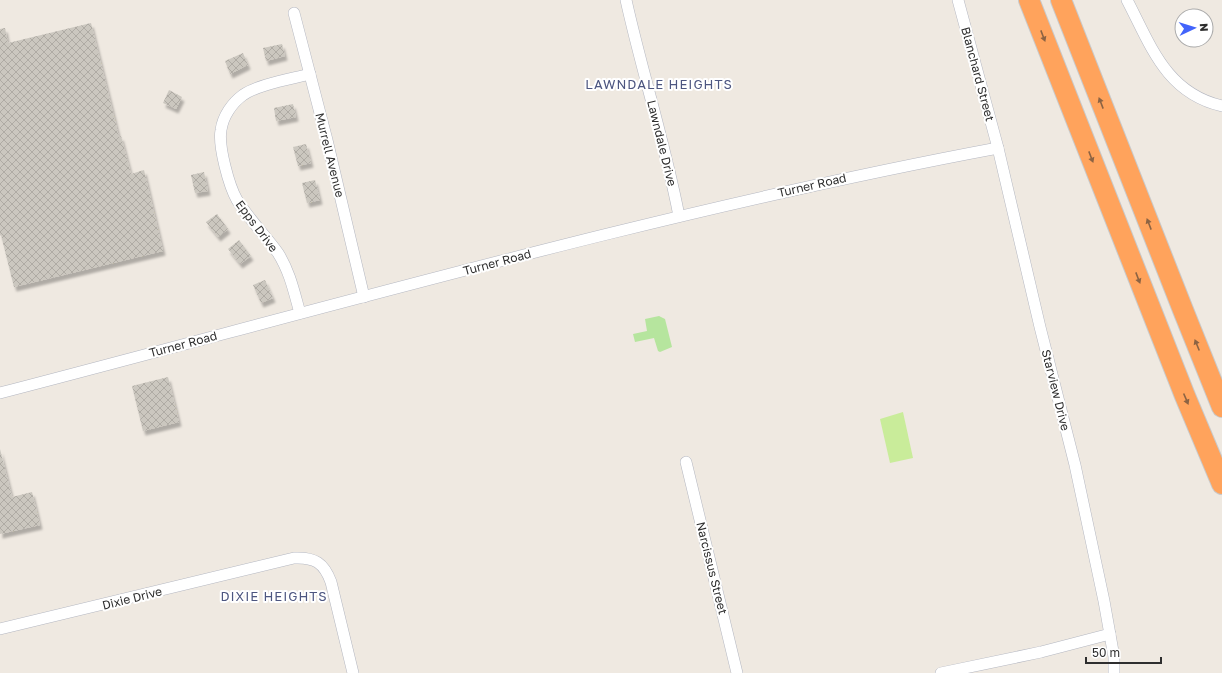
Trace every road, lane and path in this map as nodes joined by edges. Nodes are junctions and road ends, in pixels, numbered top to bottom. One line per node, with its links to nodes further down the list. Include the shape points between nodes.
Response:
1 (626, 0): 10 (street, Lawndale Drive, via 667,157)
2 (958, 0): 9 (street, Blanchard Street)
3 (1029, 0): 16 (highway, one-way to 16)
4 (1061, 0): 14 (highway, one-way to 4)
5 (1127, 0): 8 (street, via 1170,76 1192,95)
6 (294, 13): 7 (street, Murrell Avenue)
7 (310, 74): 11 (street, Murrell Avenue); 12 (street, Epps Drive, via 256,88 244,95 229,110 221,130 221,142 232,189 287,269)
8 (1222, 106)
9 (998, 148): 10 (street, Turner Road, via 858,175); 18 (street, Starview Drive, via 1075,465)
10 (679, 216): 11 (street, Turner Road)
11 (364, 297): 12 (street, Turner Road)
12 (300, 313): 13 (street, Turner Road)
13 (0, 393)
14 (1222, 407)
15 (686, 462): 20 (street, Narcissus Street)
16 (1222, 484)
17 (0, 629): 19 (street, Dixie Drive, via 303,557 323,566 331,582)
18 (1110, 634): 21 (street, via 1041,652); 22 (street, Starview Drive)
19 (353, 673)
20 (737, 673)
21 (941, 673)
22 (1114, 673)

